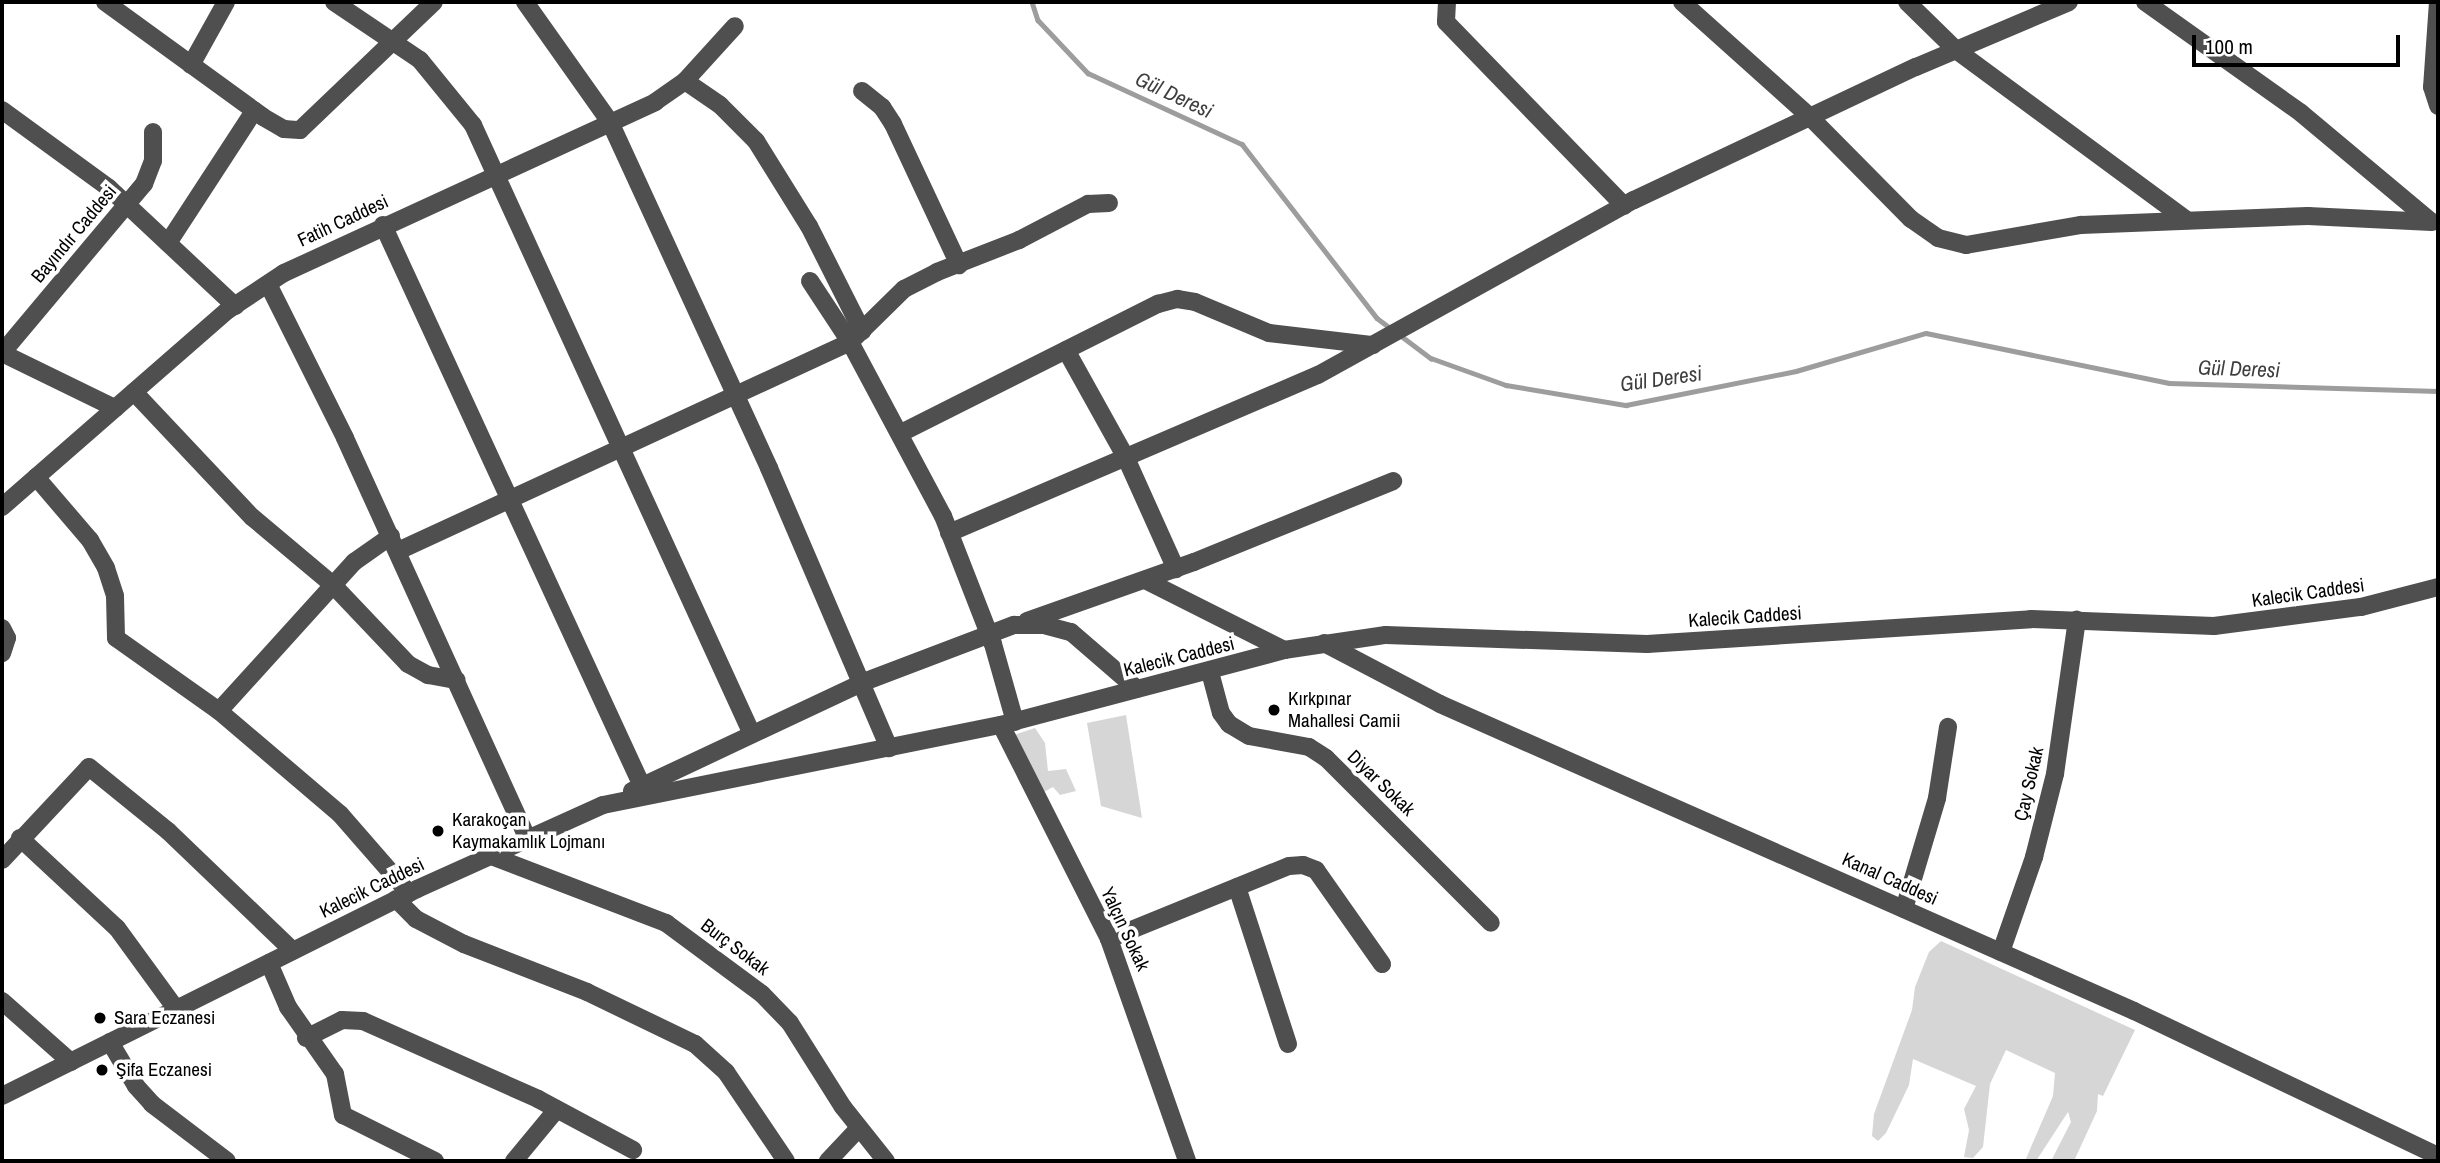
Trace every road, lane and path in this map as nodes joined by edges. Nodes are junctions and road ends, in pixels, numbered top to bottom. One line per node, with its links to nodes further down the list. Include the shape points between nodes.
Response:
1 (105, 2): 15 (street)
2 (226, 2): 15 (street)
3 (334, 2): 13 (street)
4 (434, 2): 13 (street)
5 (525, 2): 22 (street)
6 (1447, 2): 27 (street, via 1446,22)
7 (1682, 2): 21 (street)
8 (1907, 2): 14 (street)
9 (2069, 2): 14 (street)
10 (2145, 2): 29 (street, via 2301,113)
11 (2438, 2): 18 (street, via 2432,87)
12 (735, 26): 16 (street, Fatih Caddesi)
13 (391, 40): 20 (street, via 300,130 284,129); 24 (street, via 421,60 453,97 473,125)
14 (1956, 50): 21 (street); 28 (street)
15 (191, 65): 20 (street)
16 (685, 81): 22 (street, Fatih Caddesi, via 655,102); 36 (street, via 720,105 756,141 809,226)
17 (862, 91): 32 (street, via 882,107 893,124)
18 (2438, 106)
19 (2, 110): 26 (street)
20 (254, 111): 31 (street)
21 (1809, 117): 27 (street); 28 (street, via 1911,219 1938,238 1966,245 2081,225)
22 (610, 122): 24 (street, Fatih Caddesi); 41 (street)
23 (153, 132): 26 (street, Bayındır Caddesi, via 153,162 144,184)
24 (494, 174): 30 (street, Fatih Caddesi); 44 (street)
25 (1109, 203): 32 (street, via 1088,204)
26 (127, 204): 31 (street); 39 (street, Bayındır Caddesi)
27 (1624, 206): 37 (street)
28 (2187, 220): 29 (street, via 2308,216)
29 (2435, 224)
30 (383, 225): 34 (street, Fatih Caddesi); 48 (street)
31 (168, 243): 35 (street)
32 (959, 265): 36 (street, via 904,289)
33 (810, 281): 36 (street)
34 (268, 284): 35 (street, Fatih Caddesi); 51 (street)
35 (235, 306): 40 (street, Fatih Caddesi)
36 (856, 336): 41 (street); 43 (street, Yalçın Sokak)
37 (1373, 345): 38 (street, via 1269,333 1177,299); 45 (street, via 1318,375)
38 (1066, 350): 43 (street); 45 (street)
39 (2, 353): 42 (street)
40 (134, 392): 42 (street, Fatih Caddesi); 54 (street, via 252,517)
41 (737, 397): 44 (street); 65 (street)
42 (115, 408): 46 (street, Fatih Caddesi)
43 (901, 433): 50 (street, Yalçın Sokak)
44 (622, 450): 48 (street); 70 (street)
45 (1126, 457): 50 (street); 52 (street)
46 (36, 477): 49 (street, Fatih Caddesi); 67 (street, via 90,540 106,568 115,596 116,638)
47 (1393, 481): 52 (street)
48 (510, 501): 51 (street); 72 (street)
49 (2, 507)
50 (949, 533): 59 (street, Yalçın Sokak)
51 (394, 544): 54 (street, via 354,562); 64 (street)
52 (1176, 569): 53 (street)
53 (1145, 580): 57 (street); 61 (street)
54 (333, 585): 64 (street, via 408,664 428,675); 67 (street)
55 (2438, 587): 56 (street, Kalecik Caddesi, via 2384,603 2237,624)
56 (2077, 620): 60 (street, Kalecik Caddesi, via 2031,618 1647,644 1386,635); 84 (street, Çay Sokak, via 2054,774 2034,857)
57 (1014, 625): 59 (street); 66 (street, via 1058,626 1071,632)
58 (2, 628): 62 (street, via 7,644)
59 (988, 632): 65 (street); 68 (street, Yalçın Sokak)
60 (1324, 643): 61 (street, Kalecik Caddesi); 80 (street, Kanal Caddesi, via 1440,704)
61 (1284, 650): 63 (street, Kalecik Caddesi)
62 (2, 653)
63 (1210, 672): 66 (street, Kalecik Caddesi); 81 (street, Diyar Sokak, via 1221,713 1229,724 1249,736 1309,747 1326,758)
64 (457, 680): 74 (street)
65 (861, 683): 70 (street); 71 (street)
66 (1137, 689): 68 (street, Kalecik Caddesi)
67 (219, 711): 79 (street, via 340,814)
68 (1008, 723): 71 (street, Kalecik Caddesi); 82 (street, Yalçın Sokak)
69 (1948, 727): 80 (street, via 1937,798)
70 (752, 734): 72 (street)
71 (889, 748): 73 (street, Kalecik Caddesi)
72 (642, 786): 73 (street)
73 (603, 805): 74 (street, Kalecik Caddesi)
74 (527, 837): 76 (street, Kalecik Caddesi)
75 (20, 838): 77 (street); 83 (street, via 89,767 169,831); 88 (street, via 117,929)
76 (489, 855): 79 (street, Kalecik Caddesi); 95 (street, Burç Sokak, via 646,914 685,934 781,1011)
77 (2, 860)
78 (1237, 887): 82 (street); 86 (street, via 1289,866 1316,870); 91 (street)
79 (402, 896): 83 (street, Kalecik Caddesi); 101 (street, via 416,919 464,944 587,992 695,1044 726,1072)
80 (1904, 908): 84 (street, Kanal Caddesi)
81 (1491, 923)
82 (1109, 939): 104 (street, Yalçın Sokak)
83 (293, 950): 85 (street, Kalecik Caddesi)
84 (2001, 952): 97 (street, Kanal Caddesi)
85 (269, 963): 88 (street, Kalecik Caddesi); 89 (street)
86 (1382, 964)
87 (2, 1001): 92 (street)
88 (176, 1009): 90 (street, Kalecik Caddesi)
89 (306, 1038): 94 (street, via 342,1020 363,1021); 99 (street, via 335,1074 343,1115)
90 (110, 1042): 92 (street, Kalecik Caddesi); 98 (street, via 152,1104)
91 (1288, 1044)
92 (71, 1062): 93 (street, Kalecik Caddesi)
93 (2, 1096)
94 (557, 1109): 96 (street); 100 (street)
95 (858, 1129): 102 (street); 103 (street, Burç Sokak)
96 (633, 1150)
97 (2438, 1156)
98 (227, 1161)
99 (435, 1161)
100 (514, 1161)
101 (786, 1161)
102 (828, 1161)
103 (886, 1161)
104 (1187, 1161)

